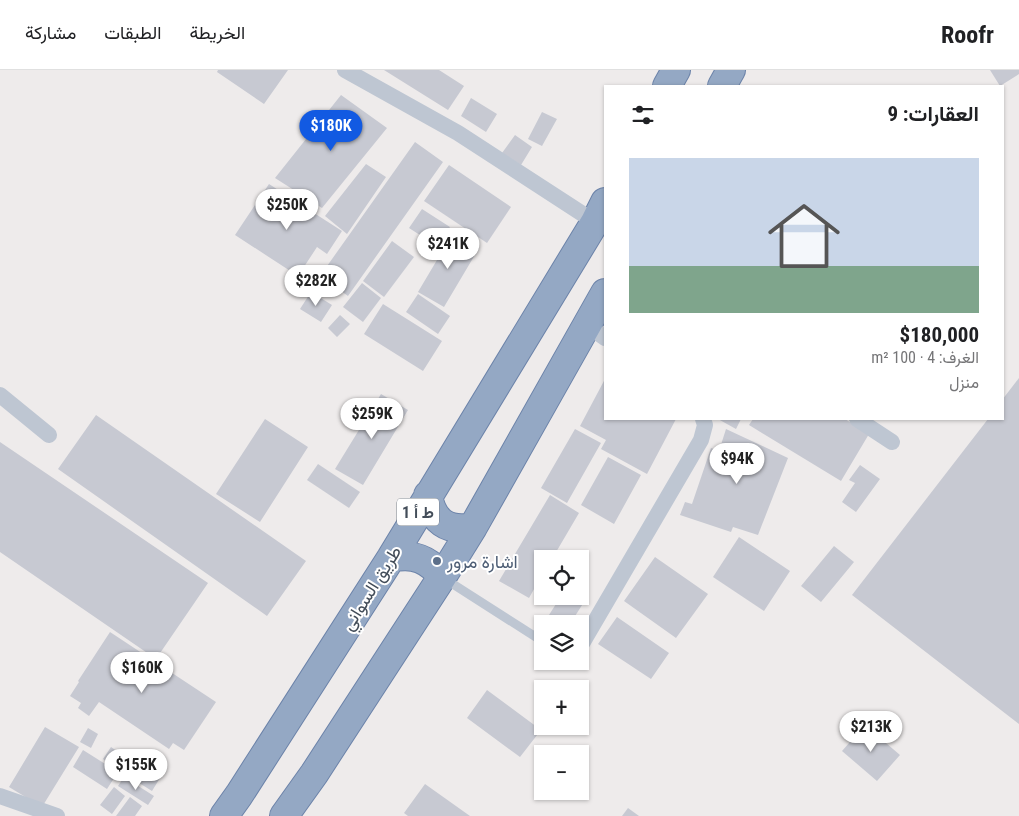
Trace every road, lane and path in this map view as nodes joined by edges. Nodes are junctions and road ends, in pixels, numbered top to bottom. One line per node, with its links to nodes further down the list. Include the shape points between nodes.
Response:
1 (345, 70): 6 (street)
2 (676, 70): 4 (highway)
3 (731, 70): 5 (highway)
4 (668, 85)
5 (723, 85)
6 (600, 212): 14 (highway, طريق السواني / ط أ 1)
7 (604, 297): 8 (highway)
8 (596, 332): 15 (highway)
9 (0, 395): 12 (street)
10 (703, 420): 18 (street, via 701,440)
11 (859, 420): 13 (street)
12 (49, 436)
13 (892, 442)
14 (428, 495): 15 (highway, via 434,515 442,523 452,528); 16 (highway, طريق السواني / ط أ 1)
15 (473, 527): 17 (highway)
16 (391, 558): 17 (highway, via 420,558); 22 (highway, طريق السواني / ط أ 1)
17 (442, 577): 19 (lane); 23 (highway)
18 (589, 632)
19 (534, 636)
20 (0, 796): 21 (street)
21 (57, 816)
22 (224, 816)
23 (284, 816)

